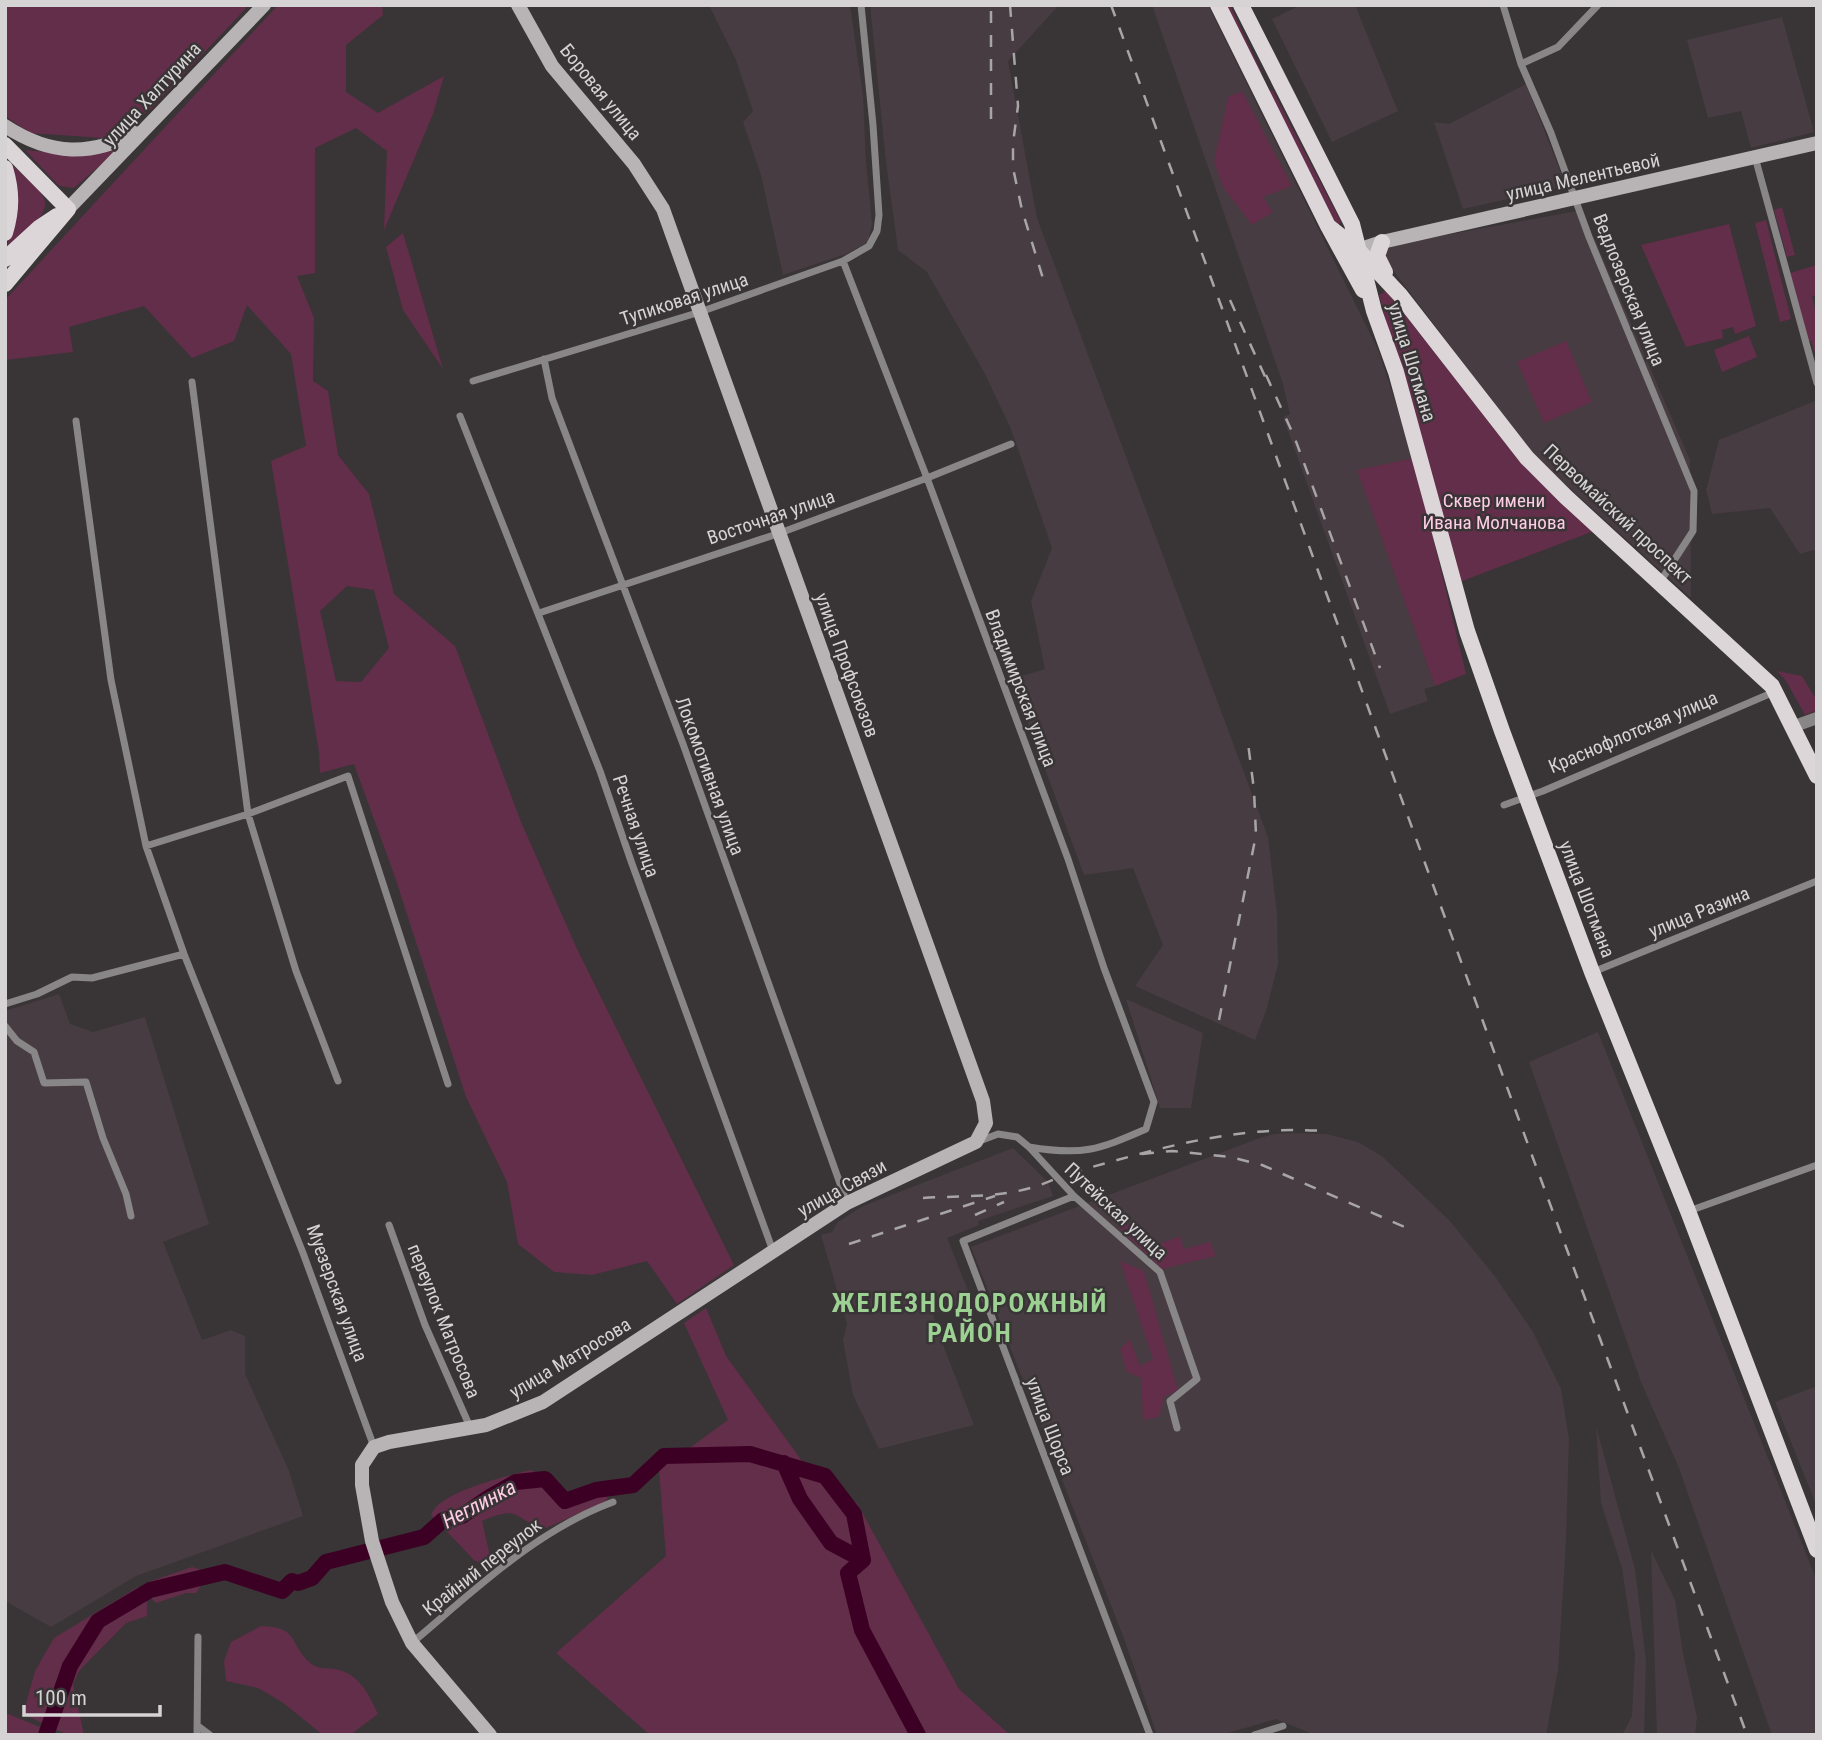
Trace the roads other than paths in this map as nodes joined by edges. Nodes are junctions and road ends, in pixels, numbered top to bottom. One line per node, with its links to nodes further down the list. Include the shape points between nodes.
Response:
1 (264, 5): 11 (main road, улица Халтурина)
2 (518, 5): 18 (main road, Боровая улица, via 552,66 634,164)
3 (861, 5): 26 (street, Тупиковая улица, via 879,215 869,246)
4 (1218, 5): 10 (main road, Первомайский проспект)
5 (1241, 5): 9 (main road, Первомайский проспект)
6 (1503, 5): 8 (street, Ведлозерская улица)
7 (1598, 5): 8 (street, via 1558,47)
8 (1521, 64): 17 (street, Ведлозерская улица)
9 (1277, 76): 10 (main road); 20 (main road, Первомайский проспект)
10 (1258, 86): 21 (main road, Первомайский проспект)
11 (152, 124): 12 (main road, via 116,144 91,149 54,148 27,140); 19 (main road, улица Халтурина)
12 (5, 126)
13 (1817, 143): 15 (main road, улица Мелентьевой)
14 (5, 145): 19 (main road)
15 (1755, 156): 17 (main road, улица Мелентьевой); 34 (street)
16 (5, 168): 22 (main road, via 11,189 11,215)
17 (1575, 198): 23 (main road, улица Мелентьевой); 40 (street, Ведлозерская улица, via 1694,491 1693,531)
18 (658, 201): 30 (main road, улица Профсоюзов)
19 (68, 209): 25 (main road); 27 (main road)
20 (1352, 224): 23 (main road, via 1360,234); 24 (main road, Первомайский проспект)
21 (1328, 226): 24 (main road, Первомайский проспект); 29 (main road, Первомайский проспект)
22 (5, 233)
23 (1382, 242): 24 (main road, улица Мелентьевой); 28 (main road, via 1377,256)
24 (1358, 250): 28 (main road, Первомайский проспект); 29 (main road, улица Шотмана)
25 (5, 259)
26 (843, 261): 30 (street, Тупиковая улица); 38 (street, Владимирская улица)
27 (5, 284)
28 (1395, 290): 29 (main road, via 1378,285); 40 (main road, Первомайский проспект, via 1527,458)
29 (1372, 304): 47 (main road, улица Шотмана, via 1396,372 1467,631)
30 (700, 312): 31 (street, Тупиковая улица); 39 (main road, улица Профсоюзов)
31 (544, 359): 32 (street, Тупиковая улица); 41 (street, Локомотивная улица, via 552,398)
32 (473, 381)
33 (192, 382): 49 (street)
34 (1817, 383)
35 (460, 416): 42 (street, Речная улица)
36 (76, 421): 50 (street, Муезерская улица, via 111,680)
37 (1011, 444): 38 (street, Восточная улица)
38 (927, 478): 39 (street, Восточная улица); 59 (street, Владимирская улица, via 1154,1102 1146,1129 1105,1147 1070,1153)
39 (780, 533): 41 (street, Восточная улица); 58 (main road, улица Профсоюзов, via 983,1101 986,1123)
40 (1660, 582): 43 (main road, Первомайский проспект)
41 (622, 584): 42 (street, Восточная улица); 62 (street, Локомотивная улица)
42 (539, 613): 66 (street, Речная улица)
43 (1775, 692): 45 (main road, Первомайский проспект); 47 (street, Краснофлотская улица)
44 (1817, 718): 45 (street)
45 (1792, 727): 46 (main road, Первомайский проспект)
46 (1817, 776)
47 (1526, 798): 48 (street, Краснофлотская улица); 53 (main road, улица Шотмана)
48 (1504, 806)
49 (248, 814): 50 (street); 56 (street, via 296,971); 57 (street, via 348,776)
50 (146, 846): 52 (street, Муезерская улица)
51 (1817, 881): 53 (street, улица Разина)
52 (184, 954): 54 (street, via 92,978 72,976); 70 (street, Муезерская улица, via 303,1253)
53 (1592, 972): 63 (main road, улица Шотмана)
54 (5, 1004)
55 (5, 1026): 64 (street, via 34,1052 44,1083 86,1082)
56 (338, 1081)
57 (448, 1084)
58 (976, 1142): 59 (street, Путейская улица, via 998,1135 1017,1137); 62 (main road, улица Связи)
59 (1029, 1147): 61 (street, Путейская улица)
60 (1817, 1165): 63 (street)
61 (1074, 1196): 69 (street, Путейская улица, via 1160,1272 1197,1379 1170,1401); 79 (street, улица Щорса, via 963,1241)
62 (848, 1203): 66 (main road, улица Связи)
63 (1688, 1211): 72 (main road, улица Шотмана)
64 (131, 1216)
65 (389, 1225): 68 (street, переулок Матросова, via 425,1325)
66 (773, 1251): 67 (main road, улица Связи)
67 (732, 1277): 68 (main road, улица Матросова, via 543,1402)
68 (470, 1427): 70 (main road, улица Матросова)
69 (1177, 1428)
70 (374, 1447): 74 (main road, via 362,1465 372,1541)
71 (613, 1502): 74 (street, Крайний переулок, via 533,1544)
72 (1817, 1550)
73 (198, 1637): 76 (street)
74 (412, 1643): 78 (main road)
75 (1283, 1726): 80 (street)
76 (197, 1730): 77 (street)
77 (210, 1735)
78 (490, 1735)
79 (1150, 1735)
80 (1254, 1735)

